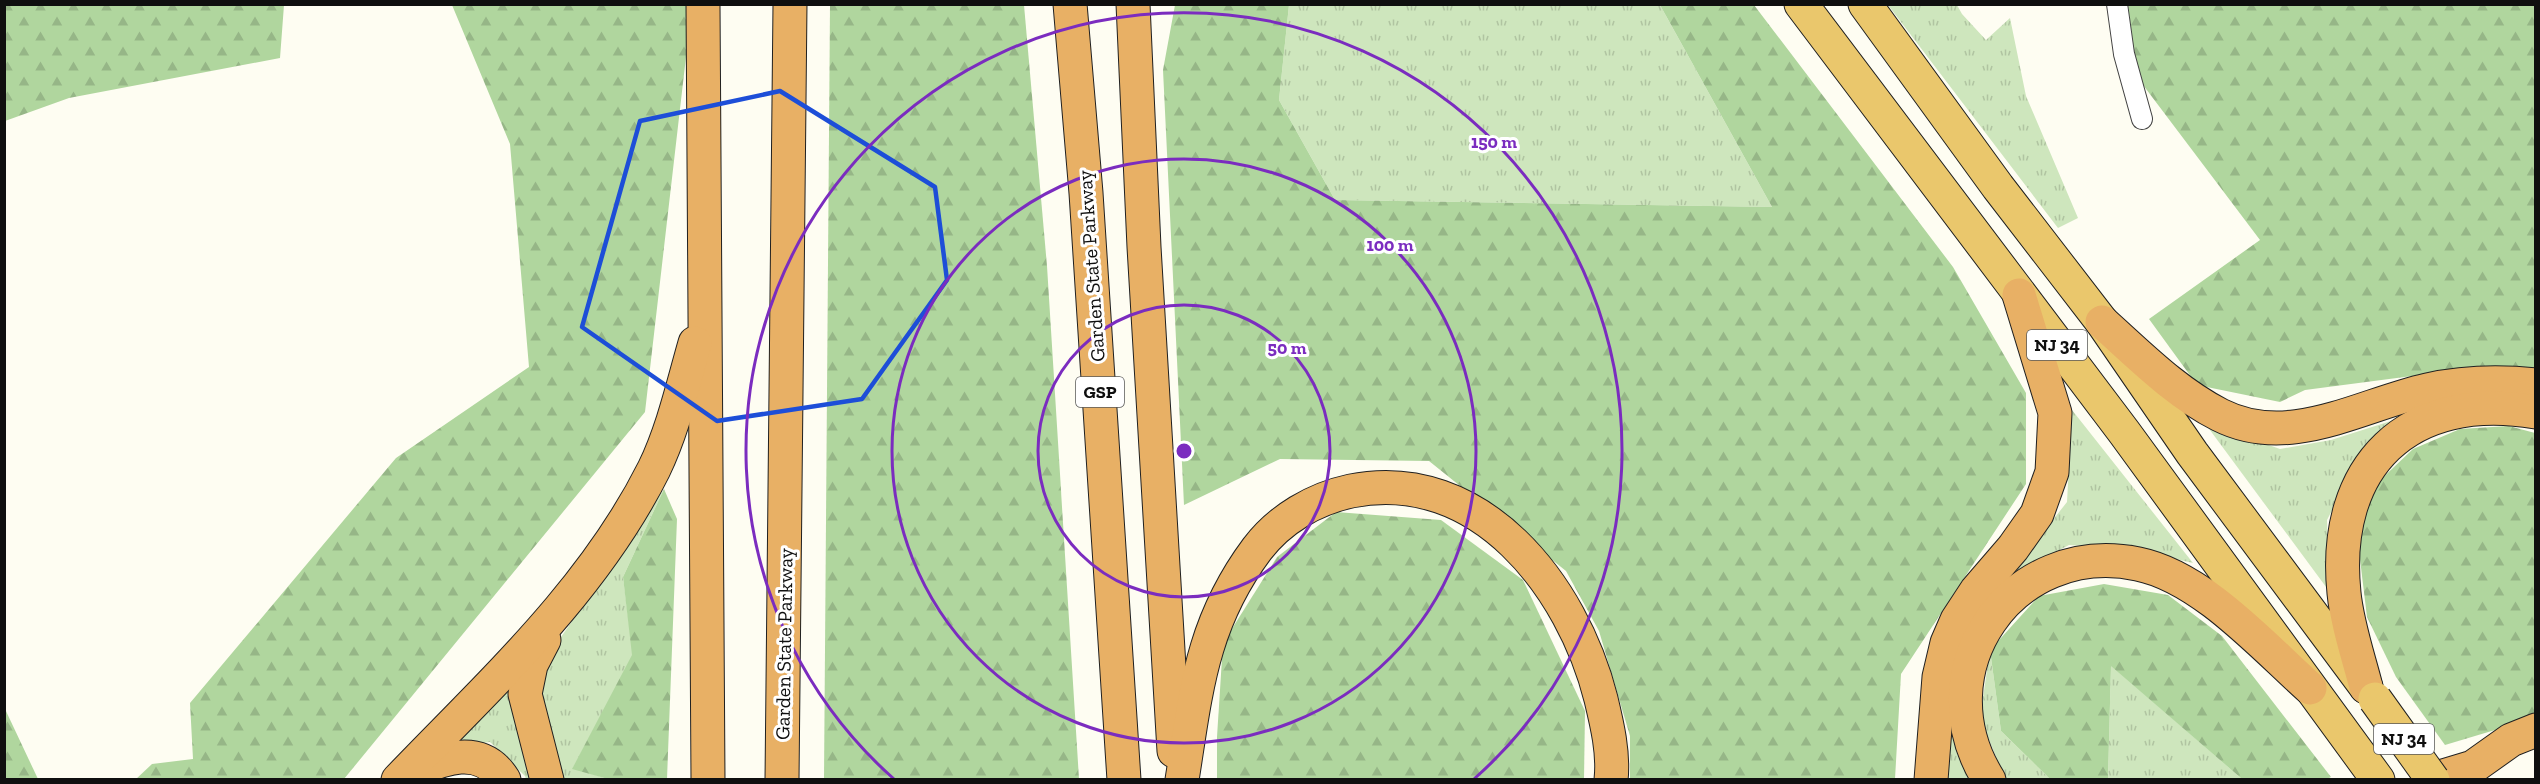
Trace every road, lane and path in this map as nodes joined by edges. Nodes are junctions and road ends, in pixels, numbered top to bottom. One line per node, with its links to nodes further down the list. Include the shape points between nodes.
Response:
1 (703, 4): 12 (highway)
2 (790, 4): 26 (highway, Garden State Parkway)
3 (1070, 4): 27 (highway, Garden State Parkway / GSP)
4 (1133, 4): 9 (highway)
5 (1150, 4): 9 (highway)
6 (1801, 4): 11 (highway, NJ 34)
7 (2117, 4): 10 (street, via 2124,54)
8 (1875, 11): 13 (highway, NJ 34, via 1998,187)
9 (1138, 71): 28 (highway, via 1144,259)
10 (2142, 119)
11 (2019, 296): 17 (highway, NJ 34, via 2124,432); 31 (highway, via 2055,413 2052,472 2037,514 1976,591 1947,643 1939,677)
12 (705, 307): 16 (highway, via 655,466 607,549); 25 (highway)
13 (2102, 322): 14 (highway, via 2176,389 2220,416 2272,429 2313,425 2391,399 2450,386); 18 (highway, NJ 34, via 2192,453)
14 (2535, 385)
15 (2535, 412): 18 (highway, via 2491,409 2433,417 2396,439 2362,477 2349,509 2344,594)
16 (558, 615): 22 (highway); 24 (highway, via 526,681 528,711)
17 (2310, 688): 32 (highway, via 2233,620 2180,581 2139,565 2116,561 2073,564 2040,577 2006,600 1979,639 1970,664 1965,712 1975,753); 33 (highway, NJ 34)
18 (2370, 693): 34 (highway, NJ 34, bridge)
19 (2535, 730): 21 (highway, via 2511,740)
20 (2535, 748): 21 (highway)
21 (2473, 767): 34 (highway)
22 (399, 780): 23 (highway, via 433,762 471,756 492,765)
23 (504, 780)
24 (547, 780)
25 (708, 780)
26 (782, 780)
27 (1124, 780)
28 (1176, 780)
29 (1182, 780): 30 (highway, via 1202,659 1225,601 1258,548 1274,530 1314,502 1356,490 1389,488 1438,495 1478,516 1532,560 1551,585 1585,649 1597,682 1610,746)
30 (1611, 780)
31 (1931, 780)
32 (1989, 780)
33 (2378, 780)
34 (2432, 780)

